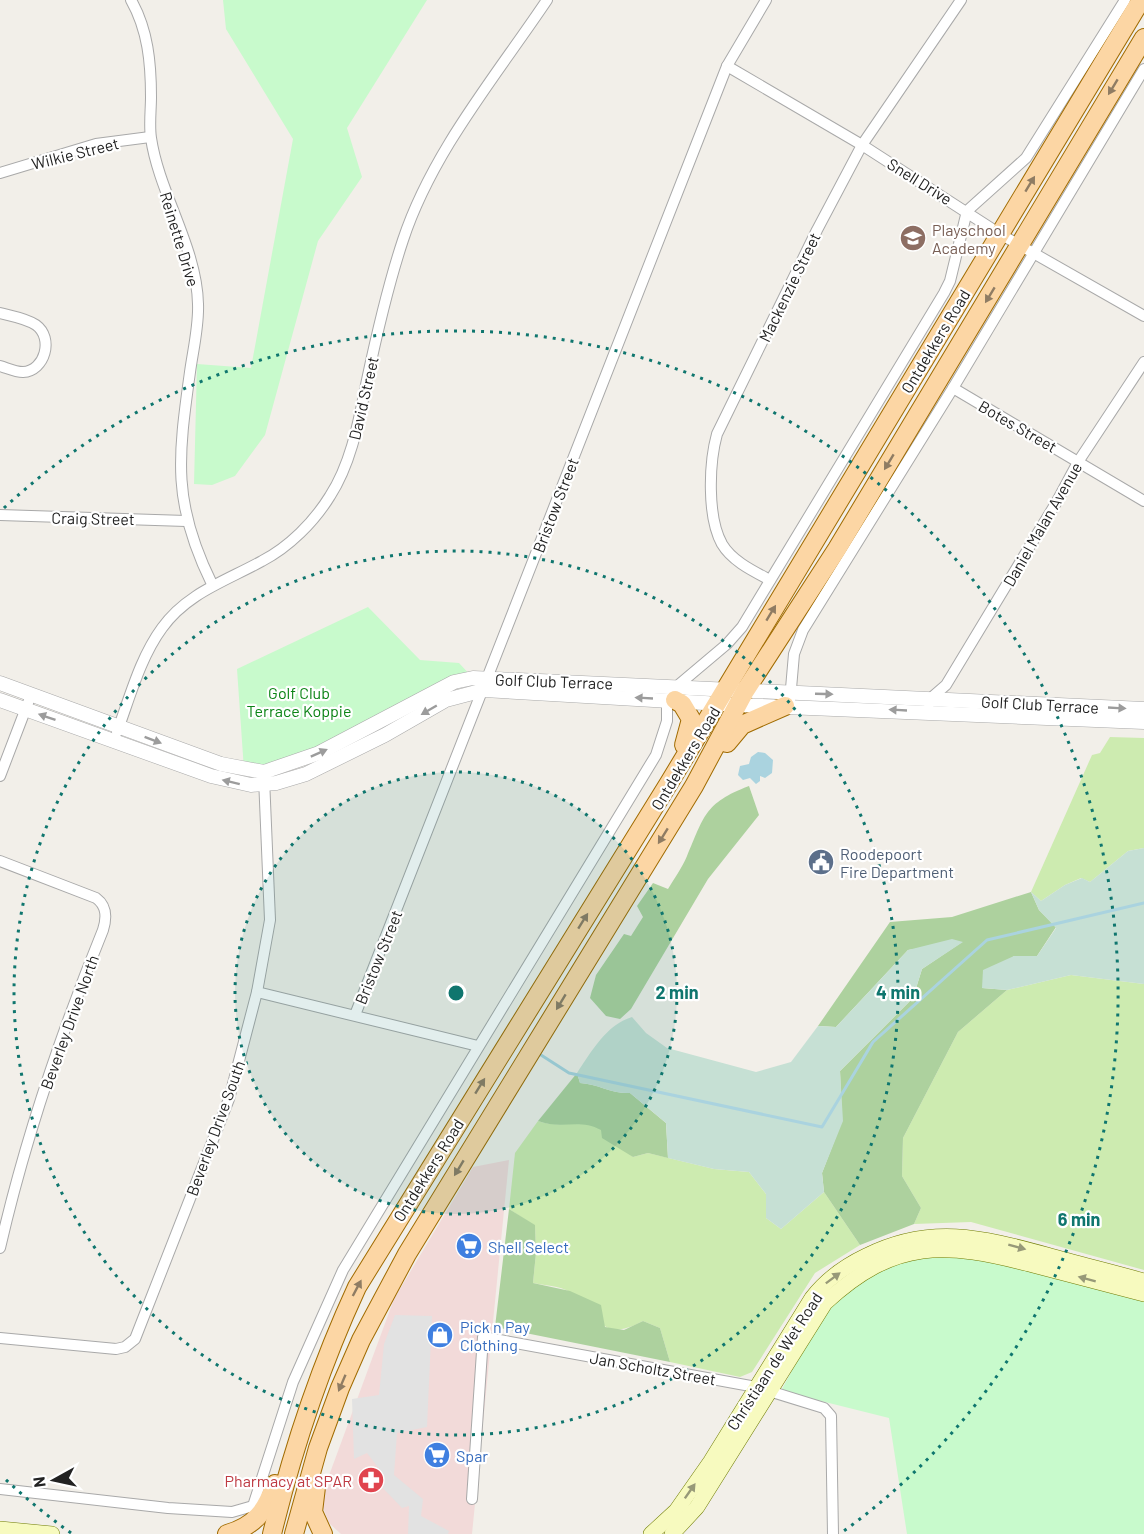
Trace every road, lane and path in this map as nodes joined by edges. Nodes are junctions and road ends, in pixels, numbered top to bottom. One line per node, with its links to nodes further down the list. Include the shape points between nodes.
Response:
1 (130, 0): 10 (street, Reinette Drive, via 147,43)
2 (548, 0): 26 (street, David Street, via 447,150 419,201 403,239 352,446 331,496 282,549)
3 (766, 0): 8 (street, Bristow Street)
4 (961, 0): 11 (street, Mackenzie Street)
5 (1125, 0): 13 (street, via 1026,158)
6 (1141, 0): 14 (main road, Ontdekkers Road, one-way to 6)
7 (1144, 38): 15 (main road, Ontdekkers Road, one-way to 15)
8 (727, 66): 11 (street, Snell Drive); 28 (street, Bristow Street)
9 (1144, 69): 15 (street, Ontdekkers Road)
10 (150, 137): 12 (street, Wilkie Street, via 96,144); 24 (street, Reinette Drive, via 194,274 198,304 180,448)
11 (862, 145): 13 (street, Snell Drive); 25 (street, Mackenzie Street, via 725,417 710,458 713,506 721,543 732,556)
12 (0, 172)
13 (967, 211): 14 (street, Snell Drive); 25 (street, Ontdekkers Road, via 944,293)
14 (1000, 234): 15 (street, Snell Drive); 31 (main road, Ontdekkers Road, one-way to 14)
15 (1027, 249): 17 (street, Snell Drive); 20 (street, Ontdekkers Road); 32 (main road, Ontdekkers Road, one-way to 32)
16 (0, 313): 19 (street, via 39,327 46,350 30,370)
17 (1144, 316)
18 (1144, 362): 21 (street, Daniel Malan Avenue)
19 (0, 366)
20 (953, 388): 21 (street, Botes Street); 34 (street, Ontdekkers Road, via 803,630 794,654)
21 (1078, 462): 22 (street, Botes Street); 35 (street, Daniel Malan Avenue)
22 (1144, 501)
23 (0, 515): 24 (street, Craig Street)
24 (186, 521): 26 (street, Reinette Drive)
25 (770, 580): 30 (street, Ontdekkers Road, via 742,627)
26 (212, 584): 39 (street, David Street, via 183,605 162,628 143,661)
27 (0, 683): 29 (street, Golf Club Terrace)
28 (485, 684): 30 (street, Golf Club Terrace); 42 (street, Golf Club Terrace, via 473,678 454,682); 47 (street, Bristow Street)
29 (31, 695): 37 (street); 39 (street, Golf Club Terrace)
30 (673, 695): 31 (street, Golf Club Terrace); 43 (main road, via 690,714 690,724); 48 (street, Ontdekkers Road, via 656,755)
31 (722, 696): 32 (street, Golf Club Terrace); 43 (main road, Ontdekkers Road)
32 (742, 698): 34 (street, Golf Club Terrace); 44 (main road, Ontdekkers Road)
33 (0, 700): 37 (street, Golf Club Terrace)
34 (788, 701): 35 (street, Golf Club Terrace); 44 (main road, via 742,725)
35 (937, 702): 36 (street, Golf Club Terrace, one-way to 36); 38 (street, Golf Club Terrace)
36 (1144, 709)
37 (25, 710): 40 (street, Golf Club Terrace, one-way to 37); 41 (street)
38 (1144, 722)
39 (118, 727): 40 (street, David Street); 42 (street, Golf Club Terrace, one-way to 42)
40 (113, 740): 42 (street, Golf Club Terrace, one-way to 40, via 240,784 227,781)
41 (0, 776)
42 (264, 778): 46 (street, Beverley Drive South, via 270,920)
43 (669, 783): 53 (main road, Ontdekkers Road, one-way to 43, via 357,1287)
44 (694, 786): 55 (main road, Ontdekkers Road, one-way to 55, via 407,1254 360,1340)
45 (0, 861): 49 (street, Beverley Drive North, via 96,898 103,904 106,916 49,1071)
46 (257, 992): 47 (street); 52 (street, Beverley Drive South, via 229,1098 135,1339 116,1349)
47 (355, 1015): 48 (street)
48 (478, 1046): 56 (street, Ontdekkers Road, via 343,1270 293,1382 256,1502 242,1511 211,1511)
49 (0, 1248)
50 (1144, 1281): 54 (main road, Christiaan de Wet Road, one-way to 50, via 820,1288 853,1262 892,1244 931,1236 979,1238)
51 (1144, 1294): 54 (main road, Christiaan de Wet Road, one-way to 54, via 974,1250 949,1248 907,1254 863,1271 825,1303)
52 (0, 1338)
53 (333, 1341): 60 (main road, via 314,1374 264,1510 251,1524); 61 (main road, Ontdekkers Road, via 299,1430)
54 (762, 1390): 57 (street, Jan Scholtz Street, via 483,1337); 64 (main road, Christiaan de Wet Road, one-way to 54, via 676,1511); 65 (main road, Christiaan de Wet Road, via 697,1507); 66 (street, Jan Scholtz Street, via 828,1409)
55 (326, 1426): 62 (main road, Ontdekkers Road); 63 (main road, via 313,1502 316,1522)
56 (0, 1489)
57 (472, 1499)
58 (0, 1529): 59 (main road)
59 (52, 1534)
60 (227, 1534)
61 (272, 1534)
62 (294, 1534)
63 (323, 1534)
64 (651, 1534)
65 (672, 1534)
66 (833, 1534)

